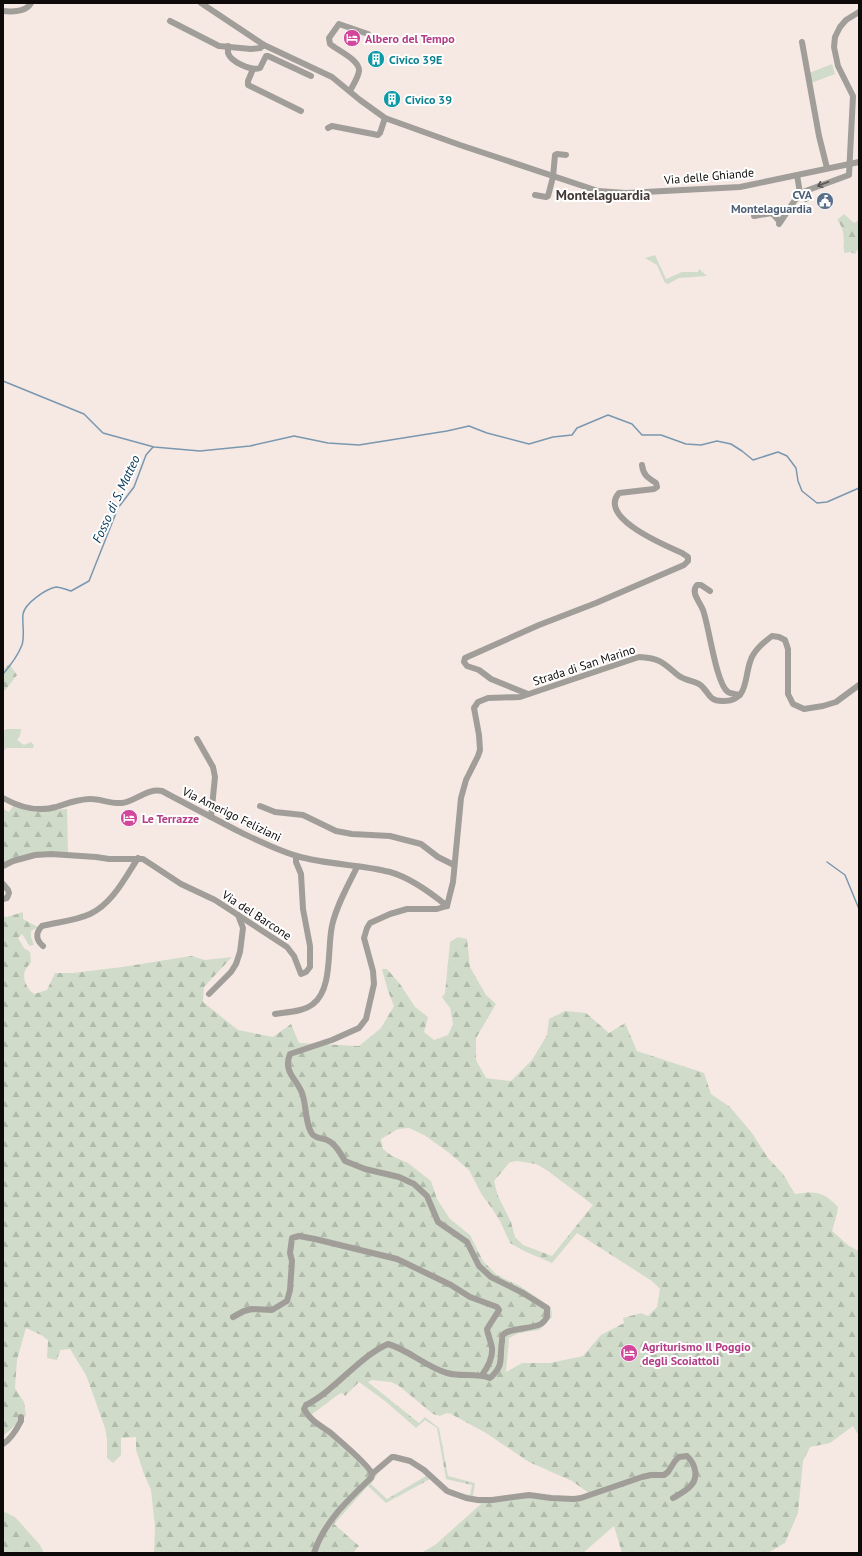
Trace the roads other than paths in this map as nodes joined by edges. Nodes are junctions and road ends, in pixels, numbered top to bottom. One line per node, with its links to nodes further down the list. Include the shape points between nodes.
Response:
1 (31, 3): 3 (street, via 22,10)
2 (201, 3): 8 (street, Via delle Ghiande)
3 (3, 11)
4 (859, 12): 18 (street, via 840,27 834,48 838,66 853,96)
5 (170, 21): 9 (street, via 209,42)
6 (368, 34): 12 (street, via 339,24 329,38 330,44 359,66 359,72)
7 (802, 42): 19 (street)
8 (264, 45): 9 (street, via 251,49); 12 (street, Via delle Ghiande, via 332,77)
9 (228, 46): 10 (street, via 228,52 234,60)
10 (253, 69): 11 (street, via 260,68 268,56); 13 (street, via 248,85)
11 (312, 76)
12 (350, 91): 14 (street, Via delle Ghiande)
13 (301, 111)
14 (385, 118): 15 (street, via 378,135 332,126); 21 (street, Via delle Ghiande)
15 (328, 128)
16 (566, 155): 21 (street, via 556,155)
17 (859, 162): 18 (street, Via delle Ghiande)
18 (849, 163): 19 (street, Via delle Ghiande); 22 (street, one-way to 22, via 849,175)
19 (827, 168): 20 (street, Via delle Ghiande)
20 (797, 175): 21 (street, Via delle Ghiande, via 740,187 618,193 598,191); 22 (street)
21 (553, 177): 23 (street, via 548,196)
22 (800, 192): 24 (street); 25 (street, via 780,223 772,213)
23 (534, 195)
24 (806, 200)
25 (754, 216)
26 (642, 465): 29 (street, via 645,476 657,486 654,489 619,493 614,504 616,510 631,526 682,553 688,557 688,561 684,565 465,658 467,666)
27 (710, 591): 30 (street, via 701,585 697,585 694,591 703,610 724,688 729,693)
28 (859, 685): 30 (street, via 836,702 823,706 804,709 793,704 788,694 788,649 785,640 779,636 772,636 757,649 750,661 745,686)
29 (528, 694): 30 (street, Strada di San Marino, via 643,657 657,659 680,677 700,685 711,699 730,701); 37 (street, Strada di San Marino, via 520,697 488,698 478,702 474,708 480,750 466,780)
30 (740, 695)
31 (197, 739): 34 (street, via 216,777)
32 (3, 798): 34 (street, Via Amerigo Feliziani, via 14,804 35,809 56,807 75,800 91,799 122,803 157,790)
33 (260, 806): 37 (street, via 274,812 303,815 336,831 390,836 421,844)
34 (212, 817): 35 (street, Via Amerigo Feliziani, via 272,848)
35 (296, 856): 39 (street, Via Amerigo Feliziani, via 317,862); 43 (street, Via del Barcone, via 301,874 303,908 310,946 310,967 306,972 301,974 294,956 287,947)
36 (138, 858): 38 (street, via 123,860 51,854 35,855); 43 (street, Via del Barcone); 44 (street, via 113,895 99,908 90,914 42,926 37,934 37,941)
37 (454, 865): 42 (street, Strada di San Marino)
38 (3, 866)
39 (357, 867): 42 (street, Via Amerigo Feliziani, via 390,872 410,880); 46 (street, via 332,925 326,984 320,996 314,1004 304,1009)
40 (3, 884): 41 (street, via 9,893 7,898)
41 (3, 899)
42 (447, 906): 48 (street, via 437,909 407,909 370,923 364,938 374,984 366,1019 359,1028 290,1054 287,1061 290,1073 303,1095 312,1134 328,1140 345,1161 365,1169 399,1176 414,1184 427,1196 438,1222 466,1242 479,1266 491,1277 523,1292 547,1308 548,1317 542,1323 508,1331 503,1335 501,1360 497,1371 490,1378)
43 (238, 915): 45 (street, via 243,928 236,964 232,972)
44 (42, 946)
45 (209, 994)
46 (275, 1014)
47 (233, 1316): 48 (street, via 252,1309 272,1310 287,1301 290,1290 292,1238 299,1236 315,1239 397,1259 470,1297 497,1307 499,1310 487,1329 492,1349 491,1359)
48 (482, 1375): 51 (street, via 448,1374 399,1347 388,1344 374,1350 332,1387 306,1405 304,1409 308,1417 332,1434 371,1470)
49 (21, 1417): 50 (street, via 21,1421)
50 (3, 1444)
51 (372, 1474): 52 (street, via 394,1457 410,1461 447,1491 466,1498 492,1500 530,1495 574,1499 642,1477 664,1474 679,1457 687,1456 695,1468 694,1483); 53 (street, via 337,1512)
52 (673, 1498)
53 (317, 1551)

